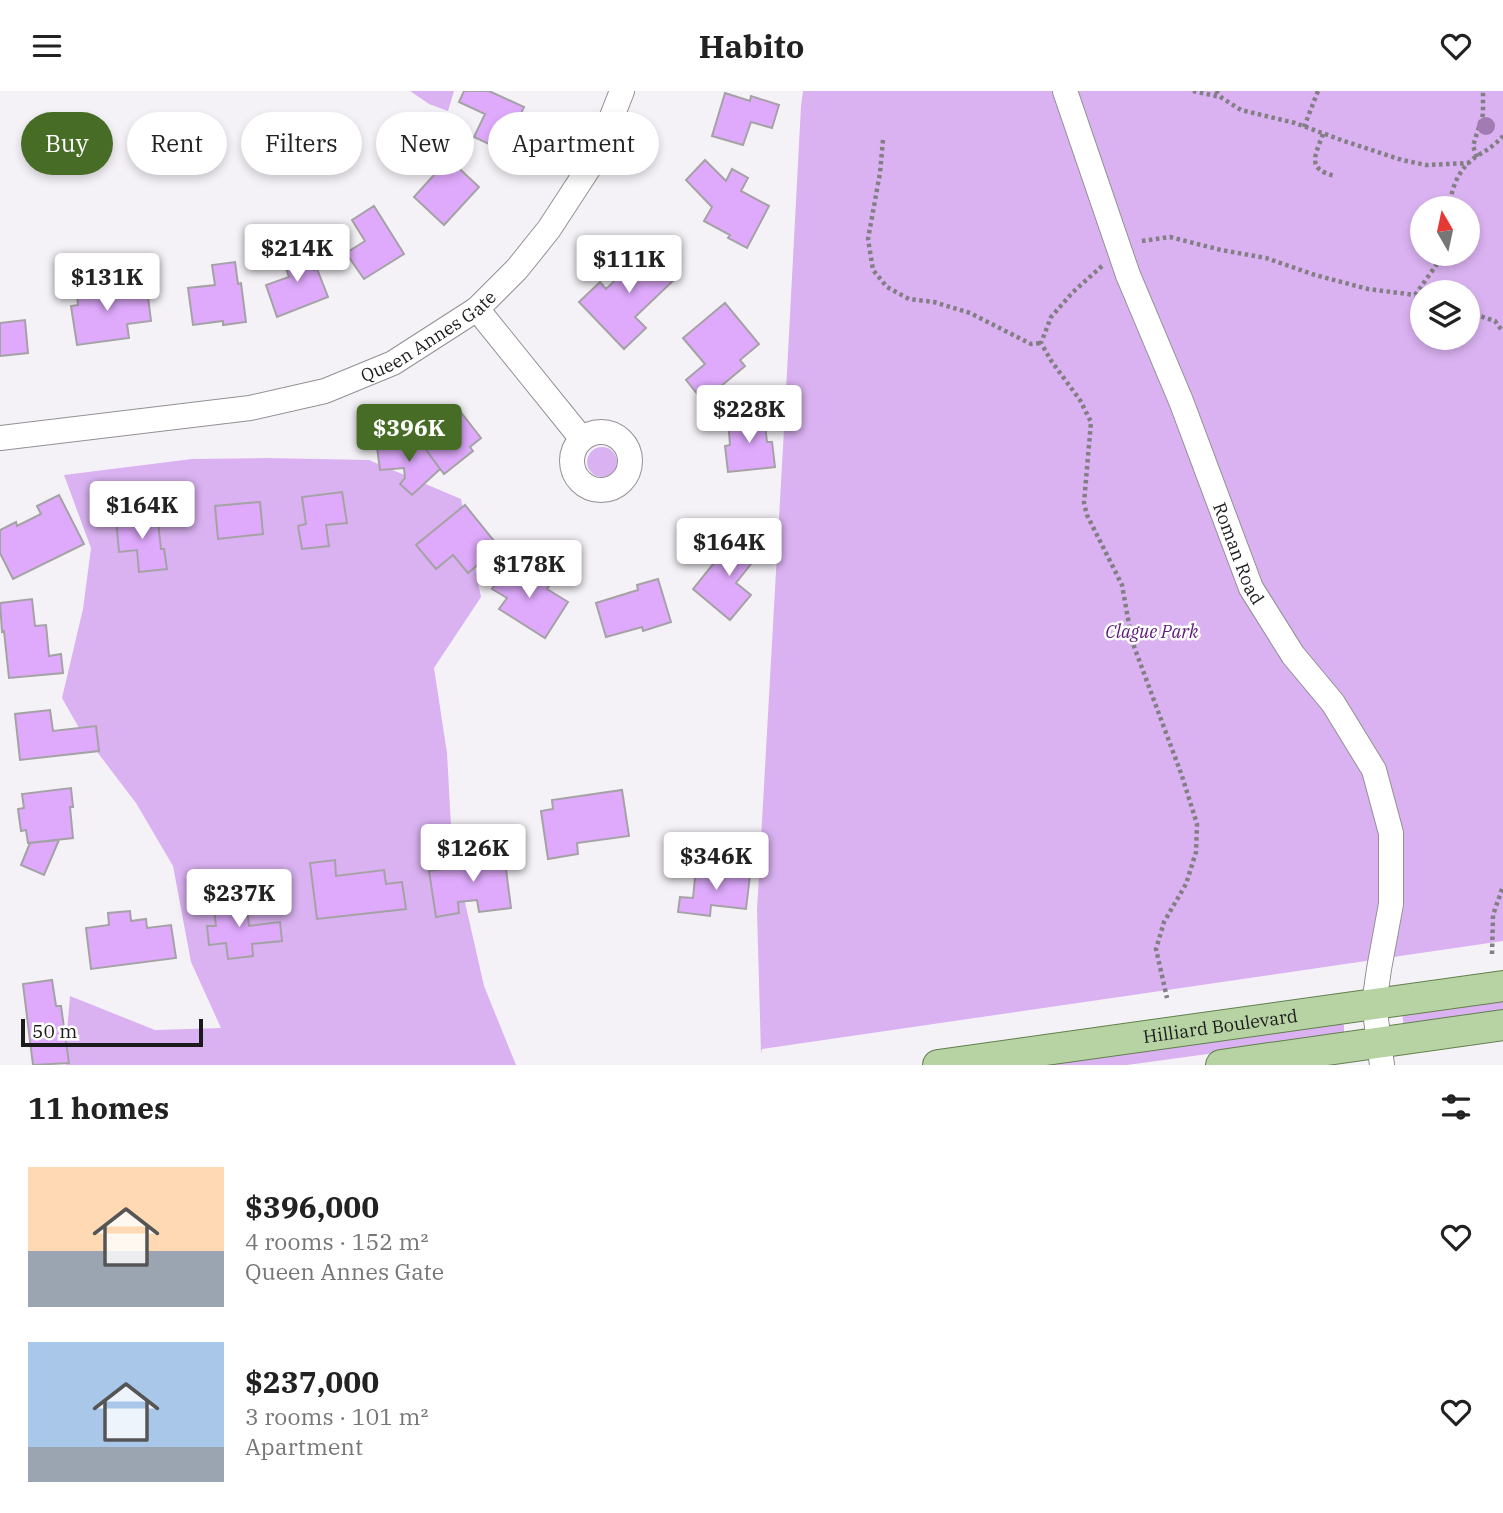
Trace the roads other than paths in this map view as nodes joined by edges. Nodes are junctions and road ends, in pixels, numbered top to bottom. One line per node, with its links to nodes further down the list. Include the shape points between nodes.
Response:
1 (622, 91): 3 (street, Queen Annes Gate, via 596,157 550,229)
2 (1065, 91): 7 (street, Roman Road, via 1120,253 1251,588 1293,655 1333,703 1374,770 1391,833 1391,904)
3 (477, 309): 4 (street, Queen Annes Gate, via 393,363 325,391 250,408); 5 (street)
4 (0, 438)
5 (582, 439)
6 (1503, 986): 7 (main road, Hilliard Boulevard)
7 (1374, 1004): 9 (street, Roman Road); 10 (main road, Hilliard Boulevard)
8 (1503, 1025): 9 (main road)
9 (1381, 1054): 11 (main road)
10 (938, 1065)
11 (1221, 1065)

